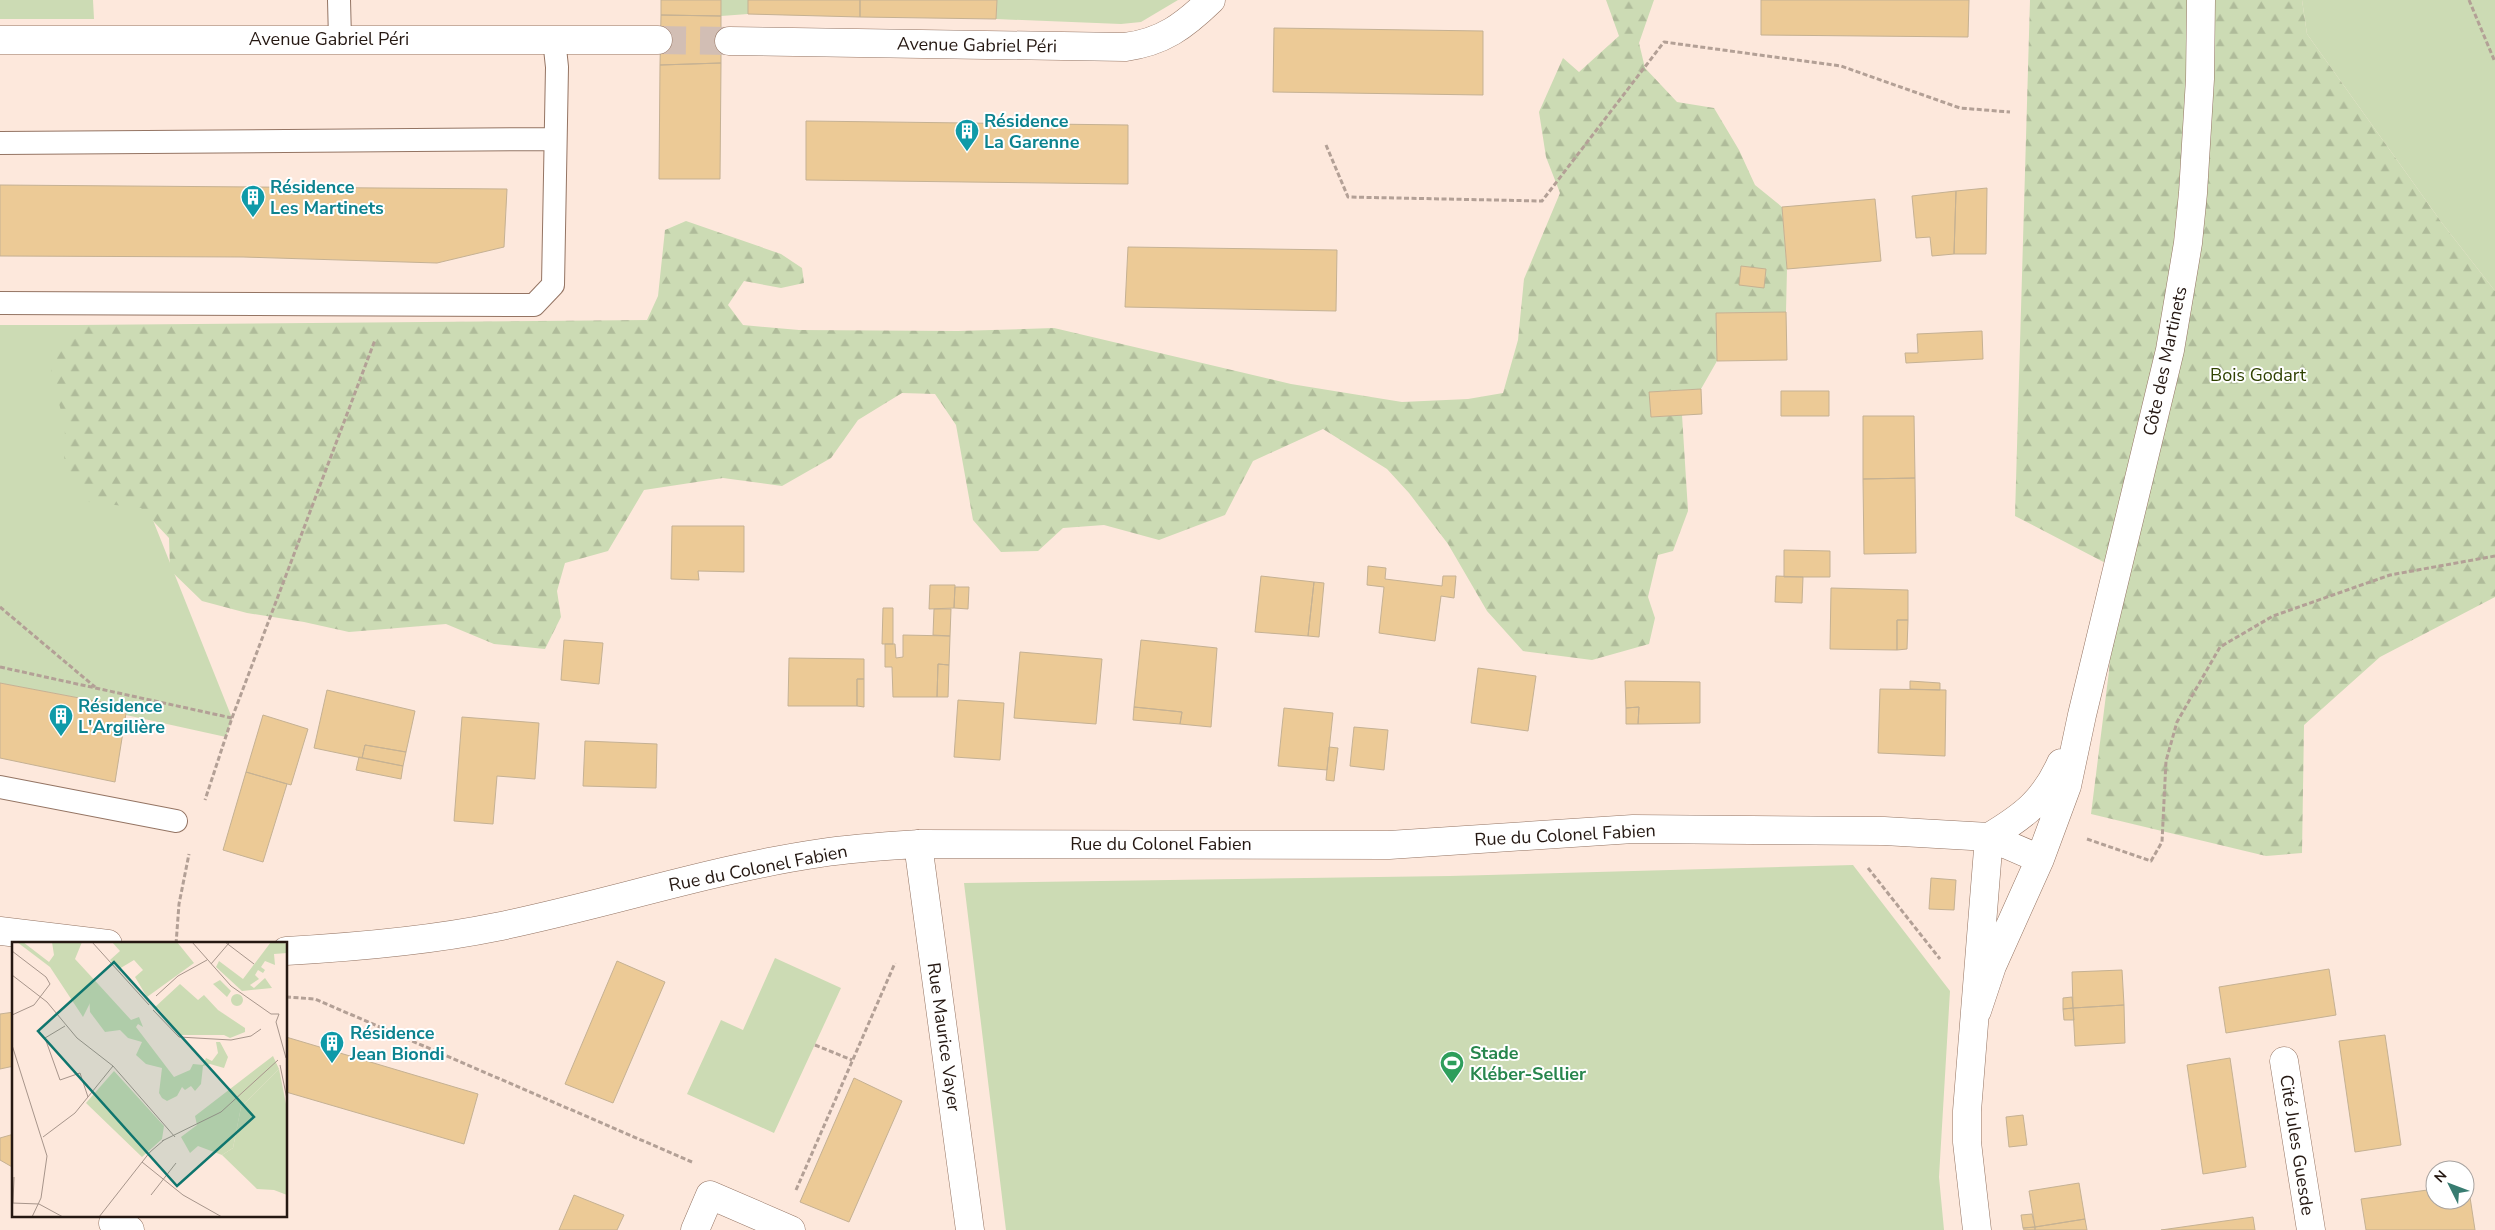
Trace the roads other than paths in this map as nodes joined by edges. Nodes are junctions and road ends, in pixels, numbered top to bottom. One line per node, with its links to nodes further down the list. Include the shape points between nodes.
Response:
1 (340, 0): 4 (lane)
2 (1211, 0): 8 (street, Avenue Gabriel Péri, via 1179,28 1157,41 1125,47)
3 (2201, 0): 12 (street, Côte des Martinets, via 2197,144 2189,235 2180,291 2170,350)
4 (340, 39): 5 (street, Avenue Gabriel Péri); 6 (street, Avenue Gabriel Péri)
5 (554, 39): 7 (street, Avenue Gabriel Péri); 9 (lane, via 557,67)
6 (0, 40)
7 (658, 40)
8 (729, 41)
9 (555, 139): 10 (lane); 11 (lane, via 553,285 534,305)
10 (0, 143)
11 (0, 303)
12 (2082, 715): 15 (street, Côte des Martinets, via 2047,791 2018,820); 17 (street, Côte des Martinets, via 2067,786)
13 (0, 786): 14 (lane)
14 (176, 821)
15 (1989, 837): 16 (street, Rue du Colonel Fabien, via 1884,831 1632,829 1389,845); 17 (street, Rue du Colonel Fabien); 21 (street)
16 (918, 844): 20 (street, Rue du Colonel Fabien, via 851,849 785,859 476,930 414,940); 27 (street, Rue Maurice Vayer)
17 (2040, 859): 21 (street, Côte des Martinets, via 1992,966)
18 (0, 931): 19 (street)
19 (91, 942)
20 (288, 951)
21 (1977, 1011): 28 (street, via 1967,1142)
22 (2284, 1061): 29 (street, Cité Jules Guesde)
23 (115, 1218): 25 (street, via 113,1223)
24 (786, 1228): 26 (street, via 710,1195)
25 (130, 1230)
26 (695, 1230)
27 (970, 1230)
28 (1977, 1230)
29 (2311, 1230)

